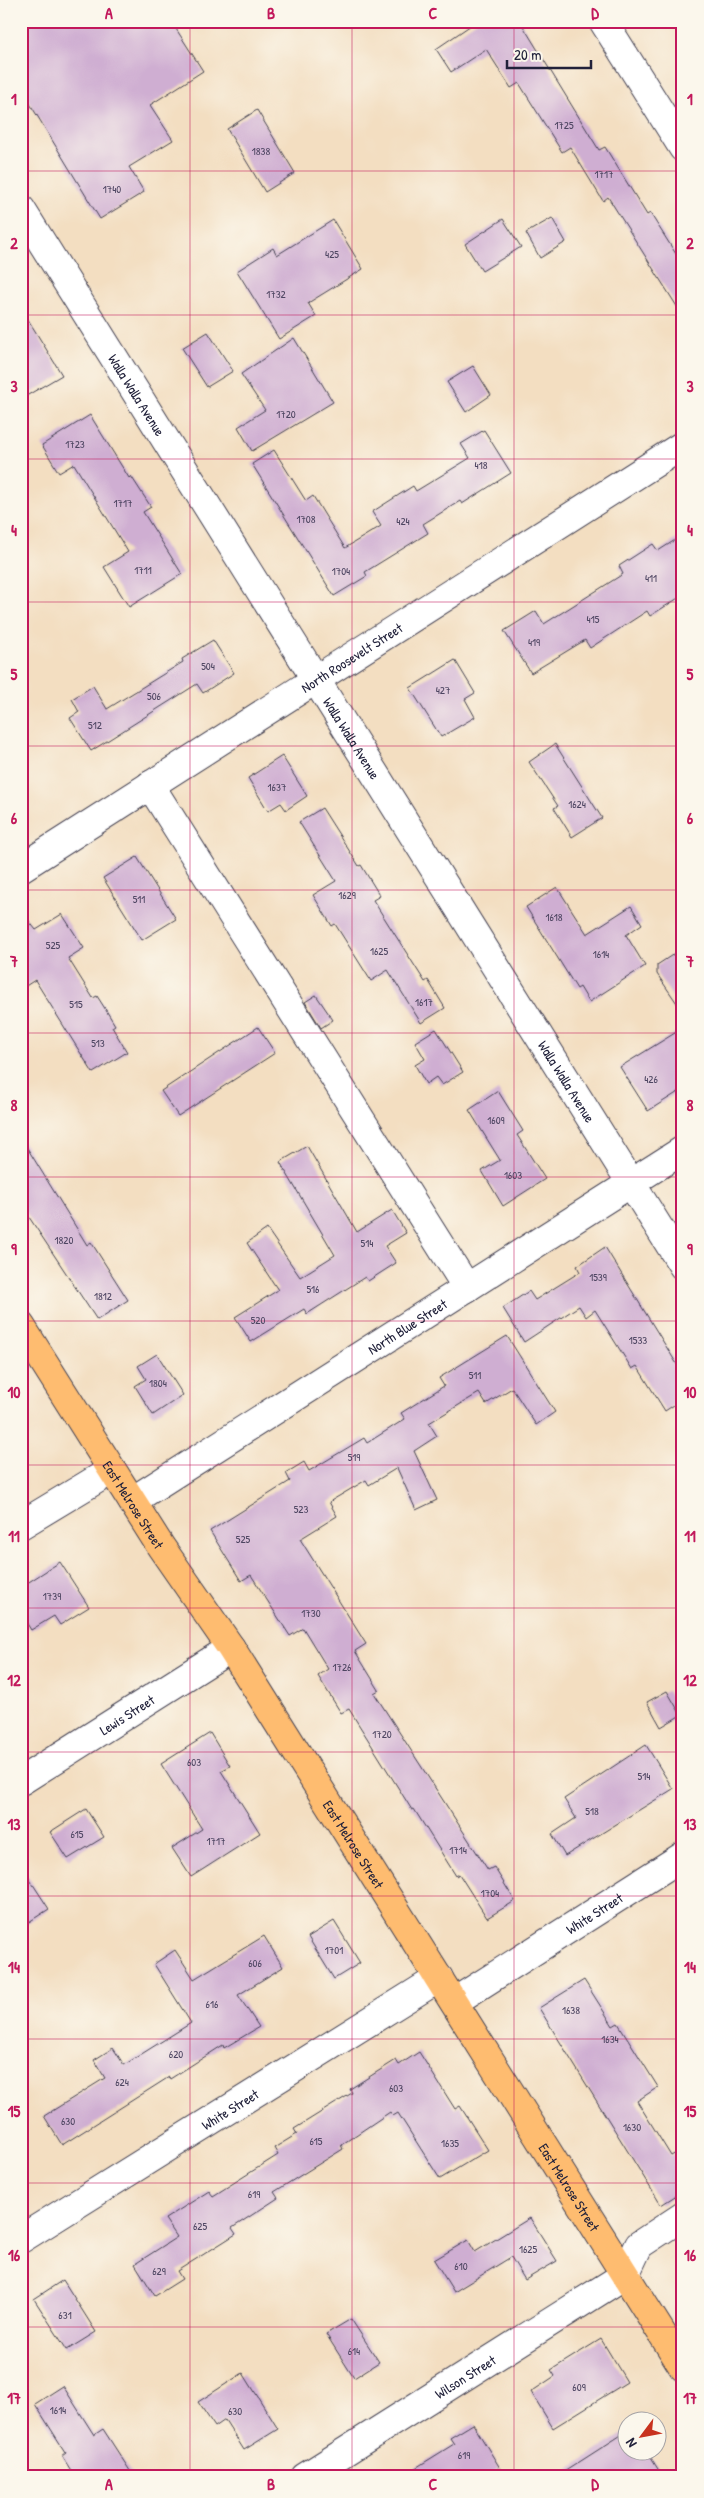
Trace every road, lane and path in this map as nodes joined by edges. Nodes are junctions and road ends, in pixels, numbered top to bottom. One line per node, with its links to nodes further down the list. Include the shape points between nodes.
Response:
1 (603, 21): 2 (street)
2 (683, 148)
3 (21, 209): 5 (street, Walla Walla Avenue)
4 (683, 445): 5 (street, North Roosevelt Street)
5 (316, 680): 6 (street, North Roosevelt Street); 9 (street, Walla Walla Avenue)
6 (150, 786): 7 (street, North Roosevelt Street); 11 (street)
7 (21, 868)
8 (683, 1150): 9 (street, North Blue Street)
9 (631, 1183): 10 (street, Walla Walla Avenue); 11 (street, North Blue Street)
10 (683, 1266)
11 (467, 1288): 14 (street, North Blue Street)
12 (21, 1326): 13 (main road, East Melrose Street)
13 (112, 1470): 14 (main road, East Melrose Street); 15 (street)
14 (132, 1502): 16 (main road, East Melrose Street)
15 (21, 1525)
16 (231, 1648): 17 (street, Lewis Street); 19 (main road, East Melrose Street)
17 (21, 1781)
18 (683, 1856): 20 (street, White Street)
19 (439, 1978): 20 (main road, East Melrose Street); 22 (street, White Street)
20 (454, 2002): 23 (main road, East Melrose Street)
21 (683, 2216): 23 (street, via 639,2245)
22 (21, 2239)
23 (625, 2274): 24 (main road, East Melrose Street); 25 (street, Wilson Street)
24 (683, 2366)
25 (305, 2477)

